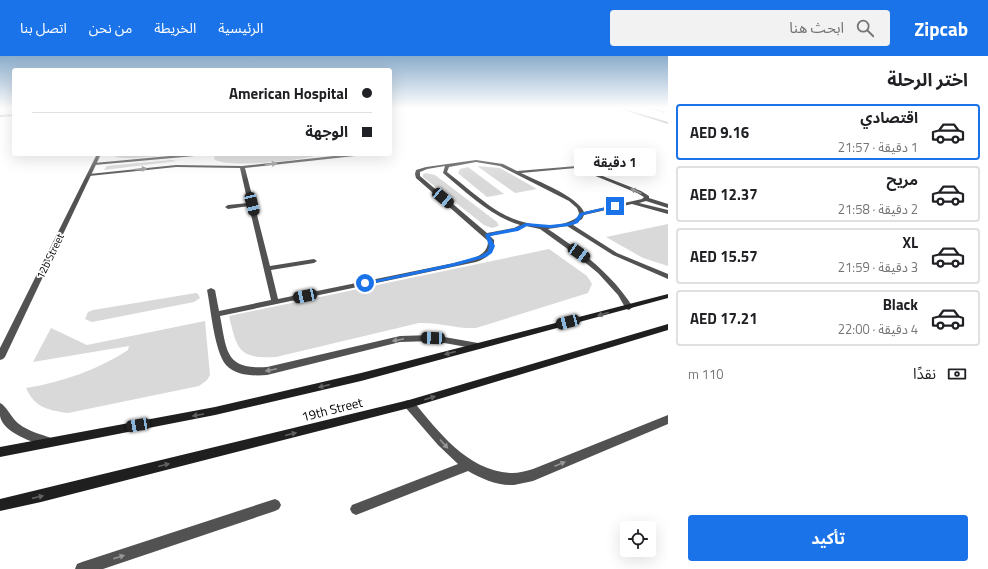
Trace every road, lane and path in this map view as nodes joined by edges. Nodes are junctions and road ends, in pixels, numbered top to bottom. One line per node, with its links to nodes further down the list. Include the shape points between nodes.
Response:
1 (98, 156): 5 (street, 12b Street)
2 (175, 156): 5 (street)
3 (195, 156): 7 (street)
4 (336, 156): 8 (street, one-way to 4)
5 (94, 164): 10 (street, 12b Street)
6 (452, 164): 9 (street, via 489,162); 18 (street, via 446,166 445,172 493,211 509,220); 21 (street, via 426,168 417,174)
7 (195, 166): 8 (street); 10 (street, one-way to 7)
8 (242, 167): 13 (street)
9 (518, 172): 11 (street, one-way to 9, via 646,196 639,192 577,167); 17 (street, via 571,200 579,206)
10 (89, 175): 32 (street, 12b Street)
11 (646, 199): 12 (street); 14 (street)
12 (633, 203): 16 (street); 17 (street)
13 (252, 204): 15 (street); 23 (street)
14 (668, 206)
15 (228, 207)
16 (668, 212)
17 (582, 214): 19 (street, via 576,222)
18 (526, 224): 20 (street); 21 (street, via 516,230)
19 (569, 225): 20 (street); 24 (street, via 615,254)
20 (542, 227): 28 (street, via 602,271)
21 (487, 236): 27 (street, via 492,246 490,252 474,259)
22 (314, 261): 23 (street)
23 (267, 268): 27 (street)
24 (668, 277)
25 (211, 290): 29 (street)
26 (668, 296): 28 (main road, 19th Street)
27 (275, 302): 29 (street)
28 (629, 307): 31 (main road, 19th Street, one-way to 31)
29 (217, 314): 31 (street, one-way to 29, via 433,338 400,339 267,371 252,372 238,369 229,362 224,352)
30 (668, 327): 33 (main road, 19th Street, one-way to 30)
31 (478, 346): 36 (main road, 19th Street, one-way to 36, via 215,412)
32 (0, 357)
33 (409, 404): 38 (street, one-way to 38, via 456,457); 39 (main road, 19th Street, one-way to 33)
34 (0, 407): 36 (street, via 6,420 22,434)
35 (668, 419): 38 (street, one-way to 35, via 490,476 513,480 533,475)
36 (47, 442): 37 (main road, 19th Street)
37 (0, 452)
38 (468, 466): 41 (street)
39 (0, 505)
40 (275, 505): 42 (street, one-way to 40)
41 (356, 509)
42 (82, 569)

